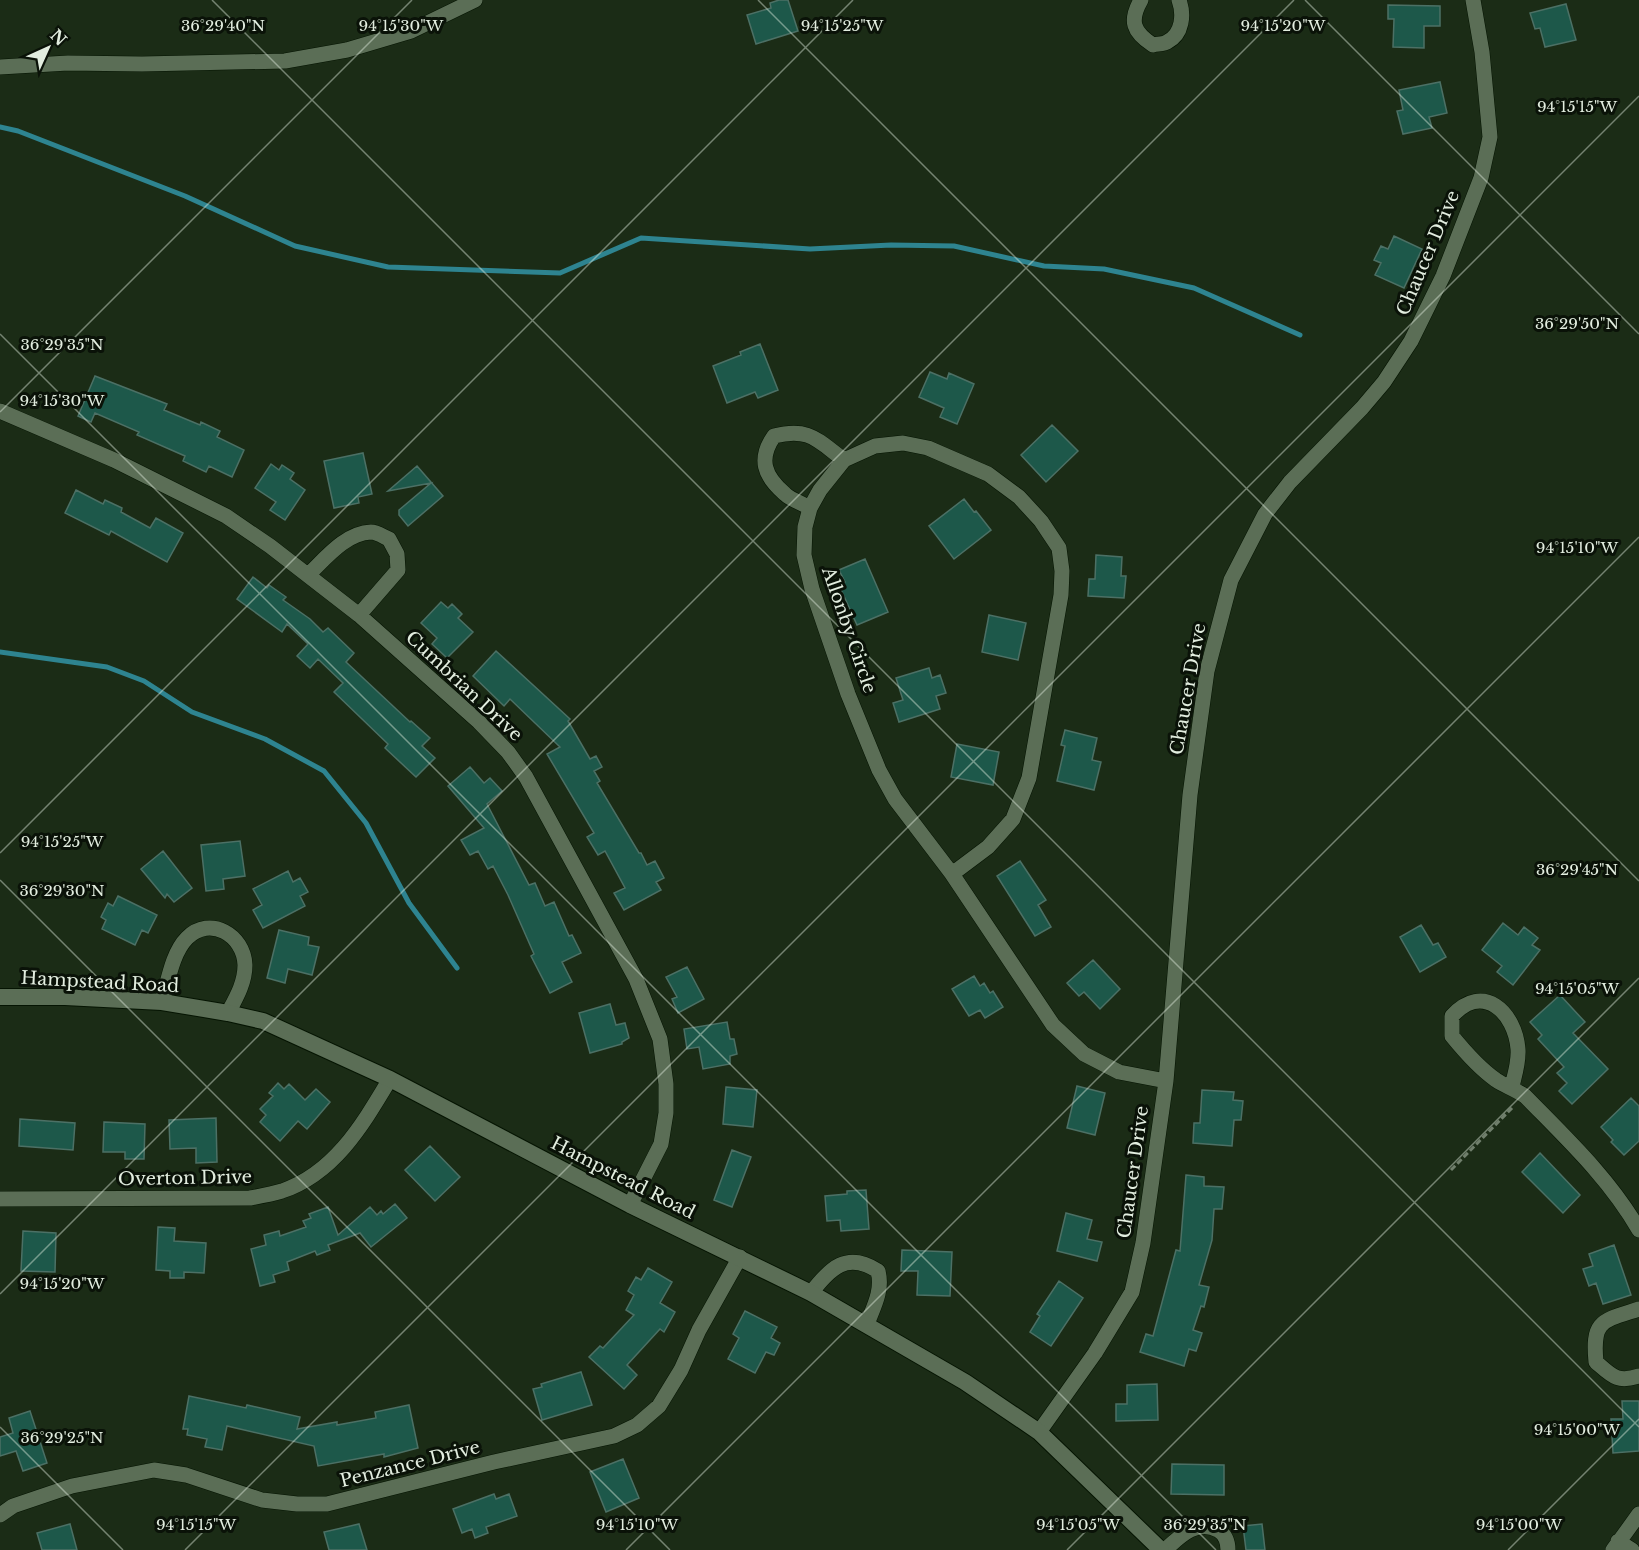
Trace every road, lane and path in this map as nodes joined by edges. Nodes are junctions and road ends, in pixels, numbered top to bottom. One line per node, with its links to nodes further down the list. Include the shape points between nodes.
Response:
1 (475, 0): 5 (street, via 411,31 347,50 285,61)
2 (1142, 0): 3 (street, via 1134,12 1135,28 1153,45 1167,42 1180,30 1183,11)
3 (1179, 0)
4 (1473, 0): 16 (street, Chaucer Drive, via 1490,137 1480,178 1443,276 1411,341 1384,382 1290,482 1266,514 1231,580 1207,671 1190,795)
5 (0, 67)
6 (0, 411): 9 (street, Cumbrian Drive, via 114,460 226,516)
7 (844, 460): 8 (street, Allonby Circle); 8 (street, via 802,432 774,436 766,448 764,462 772,479 786,495); 11 (street, Allonby Circle, via 875,446 903,443 928,448 987,474 1019,497 1059,548 1061,595 1029,778 1013,819 988,847)
8 (810, 508): 11 (street, Allonby Circle, via 804,555 848,694 879,770)
9 (308, 575): 10 (street, Cumbrian Drive); 10 (street, via 351,537 372,532 389,538 397,554 398,570)
10 (359, 615): 21 (street, Cumbrian Drive, via 508,752 526,777 636,979 660,1039 666,1113 661,1144)
11 (952, 874): 16 (street, Allonby Circle, via 1053,1025 1084,1054 1101,1063)
12 (0, 997): 13 (street, Hampstead Road)
13 (162, 1002): 14 (street, Hampstead Road); 14 (street, via 177,952 187,938 202,928 219,928 234,937 245,965 241,986)
14 (228, 1013): 15 (street, Hampstead Road, via 263,1021)
15 (390, 1079): 20 (street, Overton Drive, via 359,1130 322,1170 283,1191 250,1198); 21 (street, Hampstead Road)
16 (1166, 1081): 28 (street, Chaucer Drive, via 1143,1243 1132,1292 1095,1353)
17 (1512, 1086): 17 (street, via 1518,1067 1513,1028 1501,1010 1486,1000 1460,1007 1452,1016 1452,1036 1471,1059 1497,1080); 18 (street)
18 (1525, 1096): 19 (path); 22 (street, via 1600,1173)
19 (1451, 1170)
20 (0, 1199)
21 (630, 1205): 23 (street, Hampstead Road)
22 (1639, 1230)
23 (740, 1257): 24 (street, Hampstead Road); 30 (street, Penzance Drive, via 659,1406 637,1425 614,1436 327,1504 262,1500 186,1474 154,1470 72,1486 13,1506)
24 (811, 1293): 26 (street, Hampstead Road); 26 (street, via 835,1266 867,1264 878,1271 881,1283)
25 (1639, 1309): 27 (street, via 1607,1319 1594,1340 1596,1362 1612,1377 1627,1380)
26 (867, 1324): 28 (street, Hampstead Road, via 965,1382)
27 (1639, 1376)
28 (1038, 1432): 32 (street, Hampstead Road)
29 (1639, 1514): 31 (street)
30 (0, 1515)
31 (1616, 1546): 34 (street)
32 (1163, 1550): 33 (street, via 1195,1527 1210,1526 1228,1541)
33 (1228, 1550)
34 (1632, 1550)

